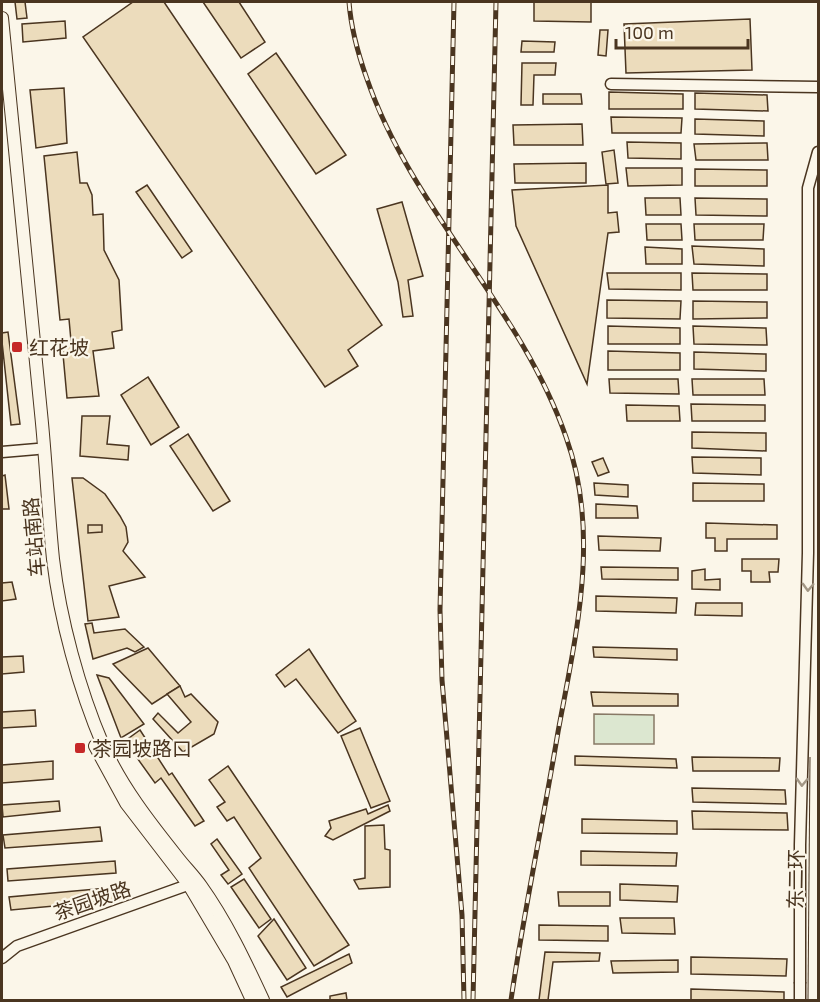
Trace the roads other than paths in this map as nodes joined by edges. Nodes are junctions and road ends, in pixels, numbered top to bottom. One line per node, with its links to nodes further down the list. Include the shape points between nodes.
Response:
1 (2, 18): 11 (main road, 车站南路, via 57,588 75,664 104,747 140,808)
2 (611, 84): 3 (street)
3 (819, 87)
4 (2, 96): 8 (main road, 车站南路)
5 (819, 152): 6 (street, via 808,188)
6 (813, 417): 7 (street)
7 (813, 431): 15 (street, one-way to 15, bridge)
8 (37, 449): 9 (street); 11 (main road, 车站南路, via 50,587 83,715 96,750 126,804)
9 (2, 452)
10 (819, 757): 16 (highway, 东二环, bridge)
11 (193, 883): 12 (street, 茶园坡路, via 25,943); 13 (main road, 车站南路); 14 (main road, 车站南路, via 243,957)
12 (2, 958)
13 (252, 1000)
14 (263, 1000)
15 (800, 1000)
16 (816, 1000)

